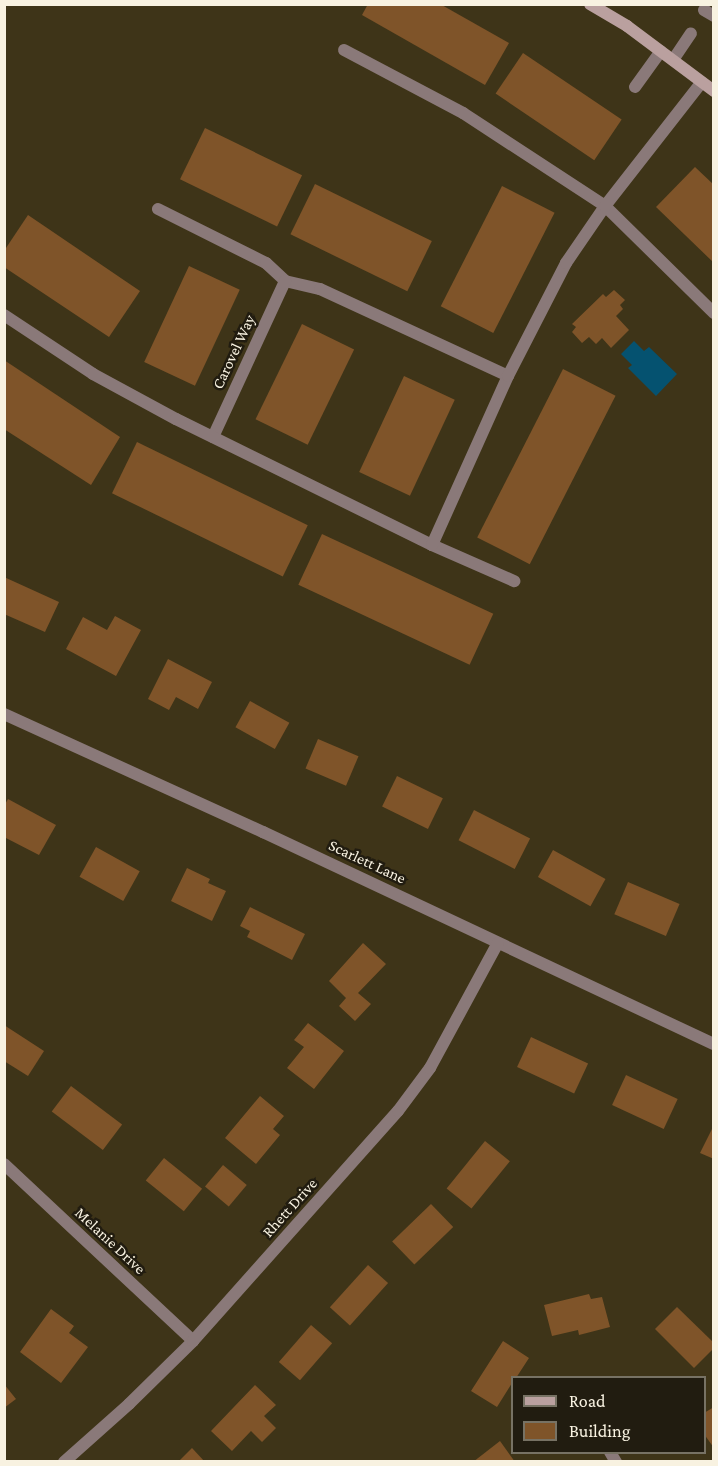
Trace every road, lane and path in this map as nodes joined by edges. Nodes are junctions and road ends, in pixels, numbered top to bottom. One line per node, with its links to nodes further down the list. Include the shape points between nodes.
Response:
1 (590, 4): 4 (main road)
2 (691, 33): 5 (street)
3 (344, 50): 9 (street, via 463,113)
4 (661, 51): 5 (main road); 7 (street)
5 (673, 60): 6 (main road)
6 (702, 82): 8 (main road); 9 (street)
7 (635, 87)
8 (714, 91)
9 (605, 206): 12 (street); 14 (street, via 566,263)
10 (158, 209): 11 (street, via 266,263)
11 (285, 281): 14 (street, via 320,289); 15 (street, Carovel Way)
12 (714, 312)
13 (4, 315): 15 (street, via 100,379)
14 (508, 376): 16 (street)
15 (213, 437): 16 (street)
16 (432, 545): 17 (street)
17 (514, 581)
18 (4, 714): 19 (street, Scarlett Lane)
19 (498, 943): 20 (street, Scarlett Lane); 22 (street, Rhett Drive, via 430,1068 398,1110)
20 (714, 1044)
21 (4, 1164): 22 (street, Melanie Drive)
22 (193, 1341): 23 (street, Rhett Drive)
23 (64, 1461)

